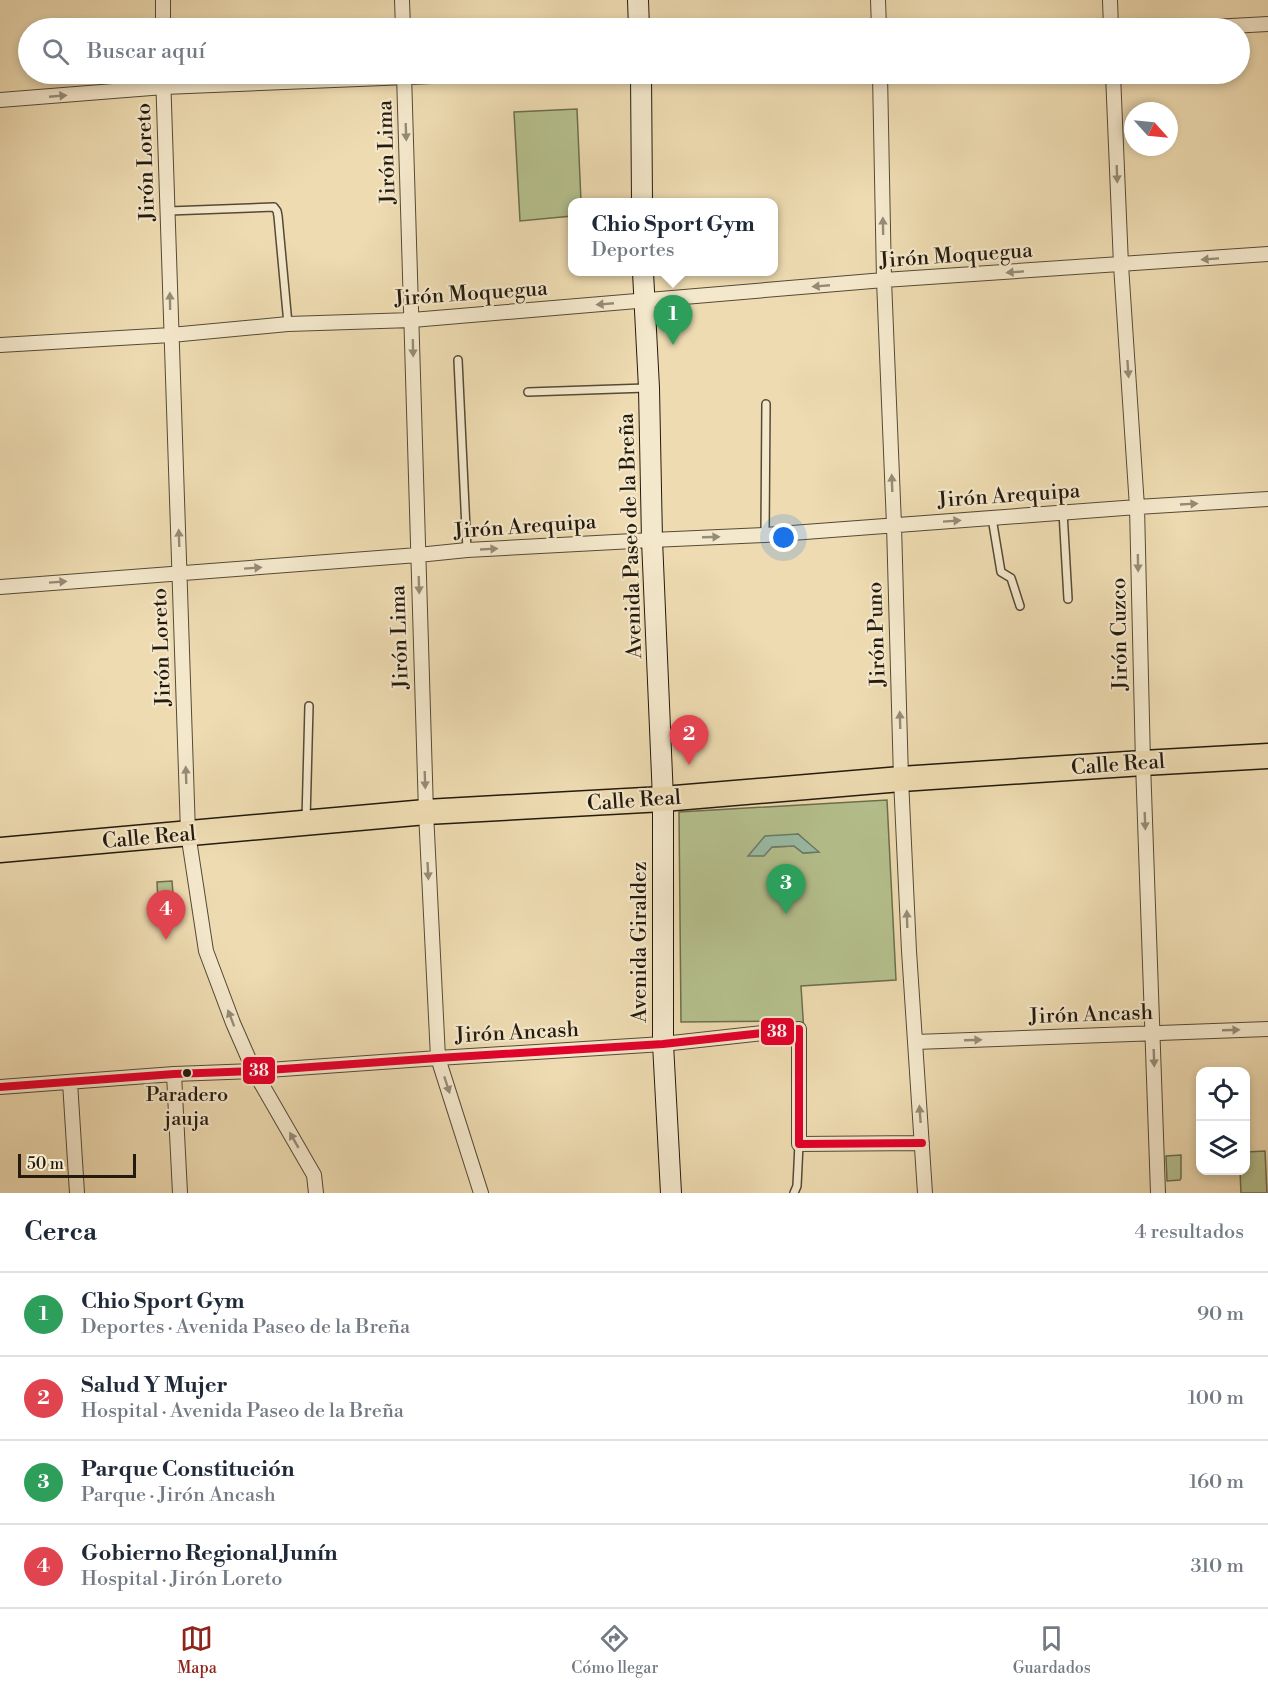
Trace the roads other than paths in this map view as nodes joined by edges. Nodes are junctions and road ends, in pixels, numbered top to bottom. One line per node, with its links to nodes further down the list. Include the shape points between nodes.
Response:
1 (163, 0): 6 (street)
2 (402, 0): 7 (street)
3 (638, 0): 8 (street)
4 (878, 0): 9 (street)
5 (1110, 0): 10 (street)
6 (163, 18)
7 (403, 18)
8 (639, 18)
9 (879, 18)
10 (1111, 18)
11 (1268, 24): 12 (street)
12 (1250, 25)
13 (130, 84): 19 (street, one-way to 13)
14 (163, 84): 21 (street, Jirón Loreto)
15 (404, 84): 27 (street, Jirón Lima, one-way to 27)
16 (641, 84): 20 (street)
17 (880, 84): 25 (street, Jirón Puno, one-way to 17)
18 (1113, 84): 23 (street, Jirón Cuzco, one-way to 23)
19 (0, 100)
20 (642, 198)
21 (169, 211): 28 (lane, via 274,207); 29 (street, Jirón Loreto, one-way to 21)
22 (1268, 254): 23 (street, Jirón Moquegua, one-way to 23)
23 (1122, 265): 25 (street, Jirón Moquegua, one-way to 25); 36 (street, Jirón Cuzco, one-way to 36)
24 (643, 276): 26 (street, Avenida Paseo de la Breña)
25 (884, 280): 26 (street, Jirón Moquegua, one-way to 26); 39 (street, Jirón Puno, one-way to 25)
26 (644, 301): 27 (street, Jirón Moquegua, one-way to 27); 32 (street, Avenida Paseo de la Breña)
27 (412, 320): 28 (street, Jirón Moquegua); 43 (street, Jirón Lima, one-way to 43)
28 (288, 324): 29 (street, Jirón Moquegua)
29 (171, 334): 30 (street, Jirón Moquegua); 44 (street, Jirón Loreto, one-way to 29)
30 (0, 345)
31 (458, 360): 42 (lane)
32 (649, 388): 33 (lane); 41 (street, Avenida Paseo de la Breña)
33 (528, 392)
34 (766, 404): 40 (lane)
35 (1268, 500): 36 (street, Jirón Arequipa, one-way to 35)
36 (1137, 507): 37 (street, Jirón Arequipa); 50 (street, Jirón Cuzco, one-way to 50)
37 (1063, 512): 38 (street, Jirón Arequipa); 46 (lane)
38 (992, 518): 39 (street, Jirón Arequipa, one-way to 38); 47 (lane, via 1000,572 1011,578)
39 (894, 525): 40 (street, Jirón Arequipa); 51 (street, Jirón Puno, one-way to 39)
40 (765, 535): 41 (street, Jirón Arequipa, one-way to 40)
41 (652, 540): 42 (street, Jirón Arequipa, one-way to 41); 52 (street, Avenida Paseo de la Breña)
42 (467, 550): 43 (street, Jirón Arequipa)
43 (418, 555): 44 (street, Jirón Arequipa, one-way to 43); 53 (street, Jirón Lima, one-way to 53)
44 (180, 573): 45 (street, Jirón Arequipa, one-way to 44); 55 (street, Jirón Loreto, one-way to 44)
45 (0, 587)
46 (1068, 599)
47 (1020, 606)
48 (309, 706): 54 (lane)
49 (1268, 756): 50 (highway, Calle Real)
50 (1143, 762): 51 (highway, Calle Real); 58 (street, Jirón Cuzco, one-way to 58)
51 (901, 779): 52 (highway, Calle Real); 59 (street, Jirón Puno, one-way to 51)
52 (663, 799): 53 (highway, Calle Real); 60 (street, Avenida Giraldez)
53 (426, 812): 54 (highway, Calle Real); 61 (street, Jirón Lima, one-way to 61)
54 (306, 822): 55 (highway, Calle Real)
55 (188, 833): 56 (highway, Calle Real); 62 (street, Jirón Loreto, one-way to 55, via 206,951)
56 (0, 850)
57 (1268, 1029): 58 (street, Jirón Ancash, one-way to 57)
58 (1153, 1033): 59 (street, Jirón Ancash, one-way to 58); 75 (street, Jirón Cuzco, one-way to 75)
59 (915, 1042): 66 (street, Jirón Puno, one-way to 59)
60 (663, 1044): 61 (street, Jirón Ancash); 67 (street, Jirón Ancash, via 799,1029); 72 (street, Avenida Giraldez)
61 (438, 1058): 62 (street, Jirón Ancash); 71 (street, Jirón Lima, one-way to 71)
62 (254, 1071): 63 (street, Jirón Ancash); 70 (street, Jirón Loreto, one-way to 62, via 314,1175)
63 (174, 1074): 64 (street, Jirón Ancash); 69 (street)
64 (70, 1082): 65 (street, Jirón Ancash); 68 (street)
65 (0, 1087)
66 (922, 1143): 67 (street); 74 (street, Jirón Puno)
67 (799, 1144): 73 (lane)
68 (76, 1193)
69 (180, 1193)
70 (316, 1193)
71 (481, 1193)
72 (671, 1193)
73 (794, 1193)
74 (925, 1193)
75 (1158, 1193)

